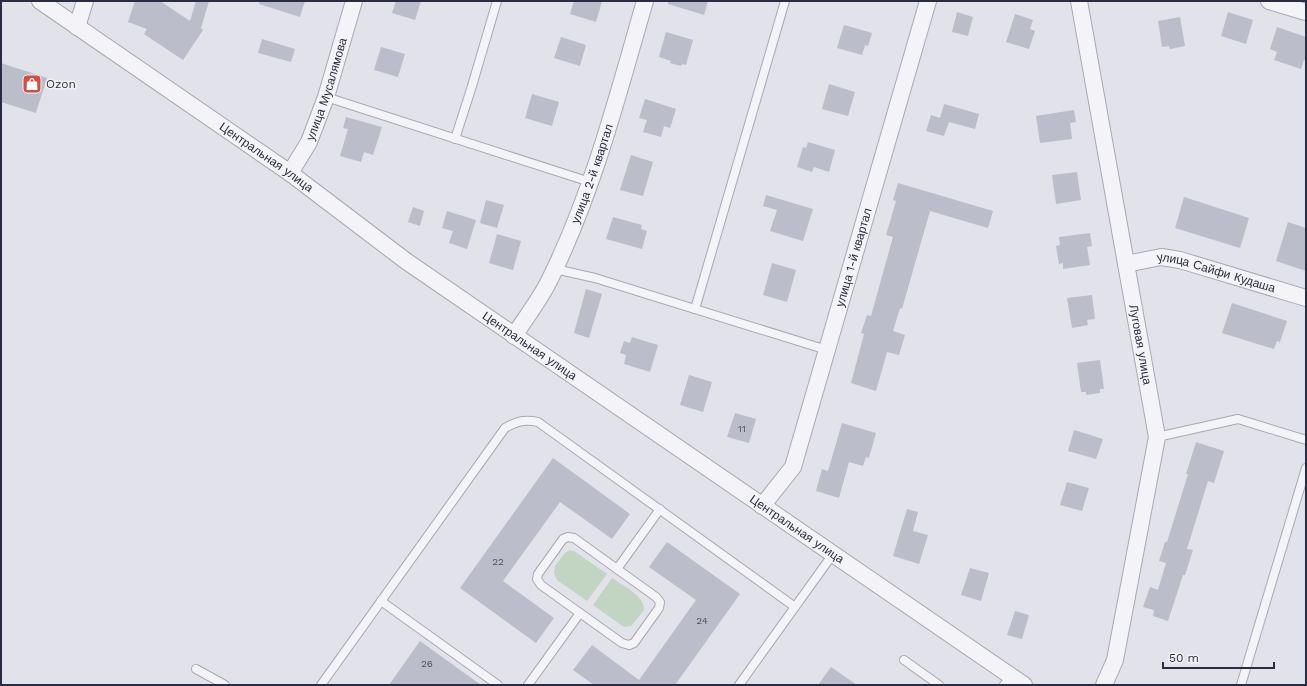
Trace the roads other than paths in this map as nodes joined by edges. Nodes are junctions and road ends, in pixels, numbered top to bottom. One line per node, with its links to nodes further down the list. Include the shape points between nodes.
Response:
1 (40, 1): 11 (street, Центральная улица)
2 (85, 1): 11 (street)
3 (354, 1): 12 (street, улица Мусалямова)
4 (497, 1): 13 (lane)
5 (645, 1): 15 (street, улица 2-й квартал)
6 (785, 1): 19 (lane)
7 (928, 1): 21 (street, улица 1-й квартал)
8 (1079, 1): 16 (street, Луговая улица)
9 (1269, 1): 10 (street)
10 (1306, 12)
11 (77, 27): 14 (street, Центральная улица)
12 (326, 97): 13 (lane); 14 (street, улица Мусалямова, via 310,142)
13 (455, 139): 15 (lane)
14 (290, 173): 20 (street, Центральная улица, via 406,261)
15 (590, 182): 17 (street, улица 2-й квартал)
16 (1126, 264): 18 (street, улица Сайфи Кудаша, via 1161,257 1180,260); 22 (street, Луговая улица)
17 (554, 269): 19 (lane, via 596,278); 20 (street, улица 2-й квартал)
18 (1306, 298)
19 (695, 309): 21 (lane)
20 (514, 336): 25 (street, Центральная улица)
21 (827, 350): 25 (street, улица 1-й квартал, via 793,466)
22 (1157, 437): 23 (lane, via 1238,419); 41 (street, Луговая улица, via 1115,660)
23 (1306, 440)
24 (1306, 468): 42 (lane)
25 (762, 506): 27 (street, Центральная улица)
26 (660, 509): 28 (lane); 29 (lane, via 538,422 520,421 505,428); 30 (lane)
27 (833, 554): 30 (lane); 34 (street, Центральная улица)
28 (617, 569): 31 (lane, via 660,602 659,608 634,643 622,643); 31 (lane, via 574,538 563,539 537,579 541,585)
29 (381, 601): 36 (lane); 37 (lane)
30 (795, 607): 39 (lane)
31 (580, 613): 38 (lane)
32 (904, 660): 40 (lane)
33 (196, 669): 35 (lane)
34 (1013, 682)
35 (225, 685)
36 (321, 685)
37 (498, 685)
38 (528, 685)
39 (739, 685)
40 (939, 685)
41 (1104, 685)
42 (1241, 685)

